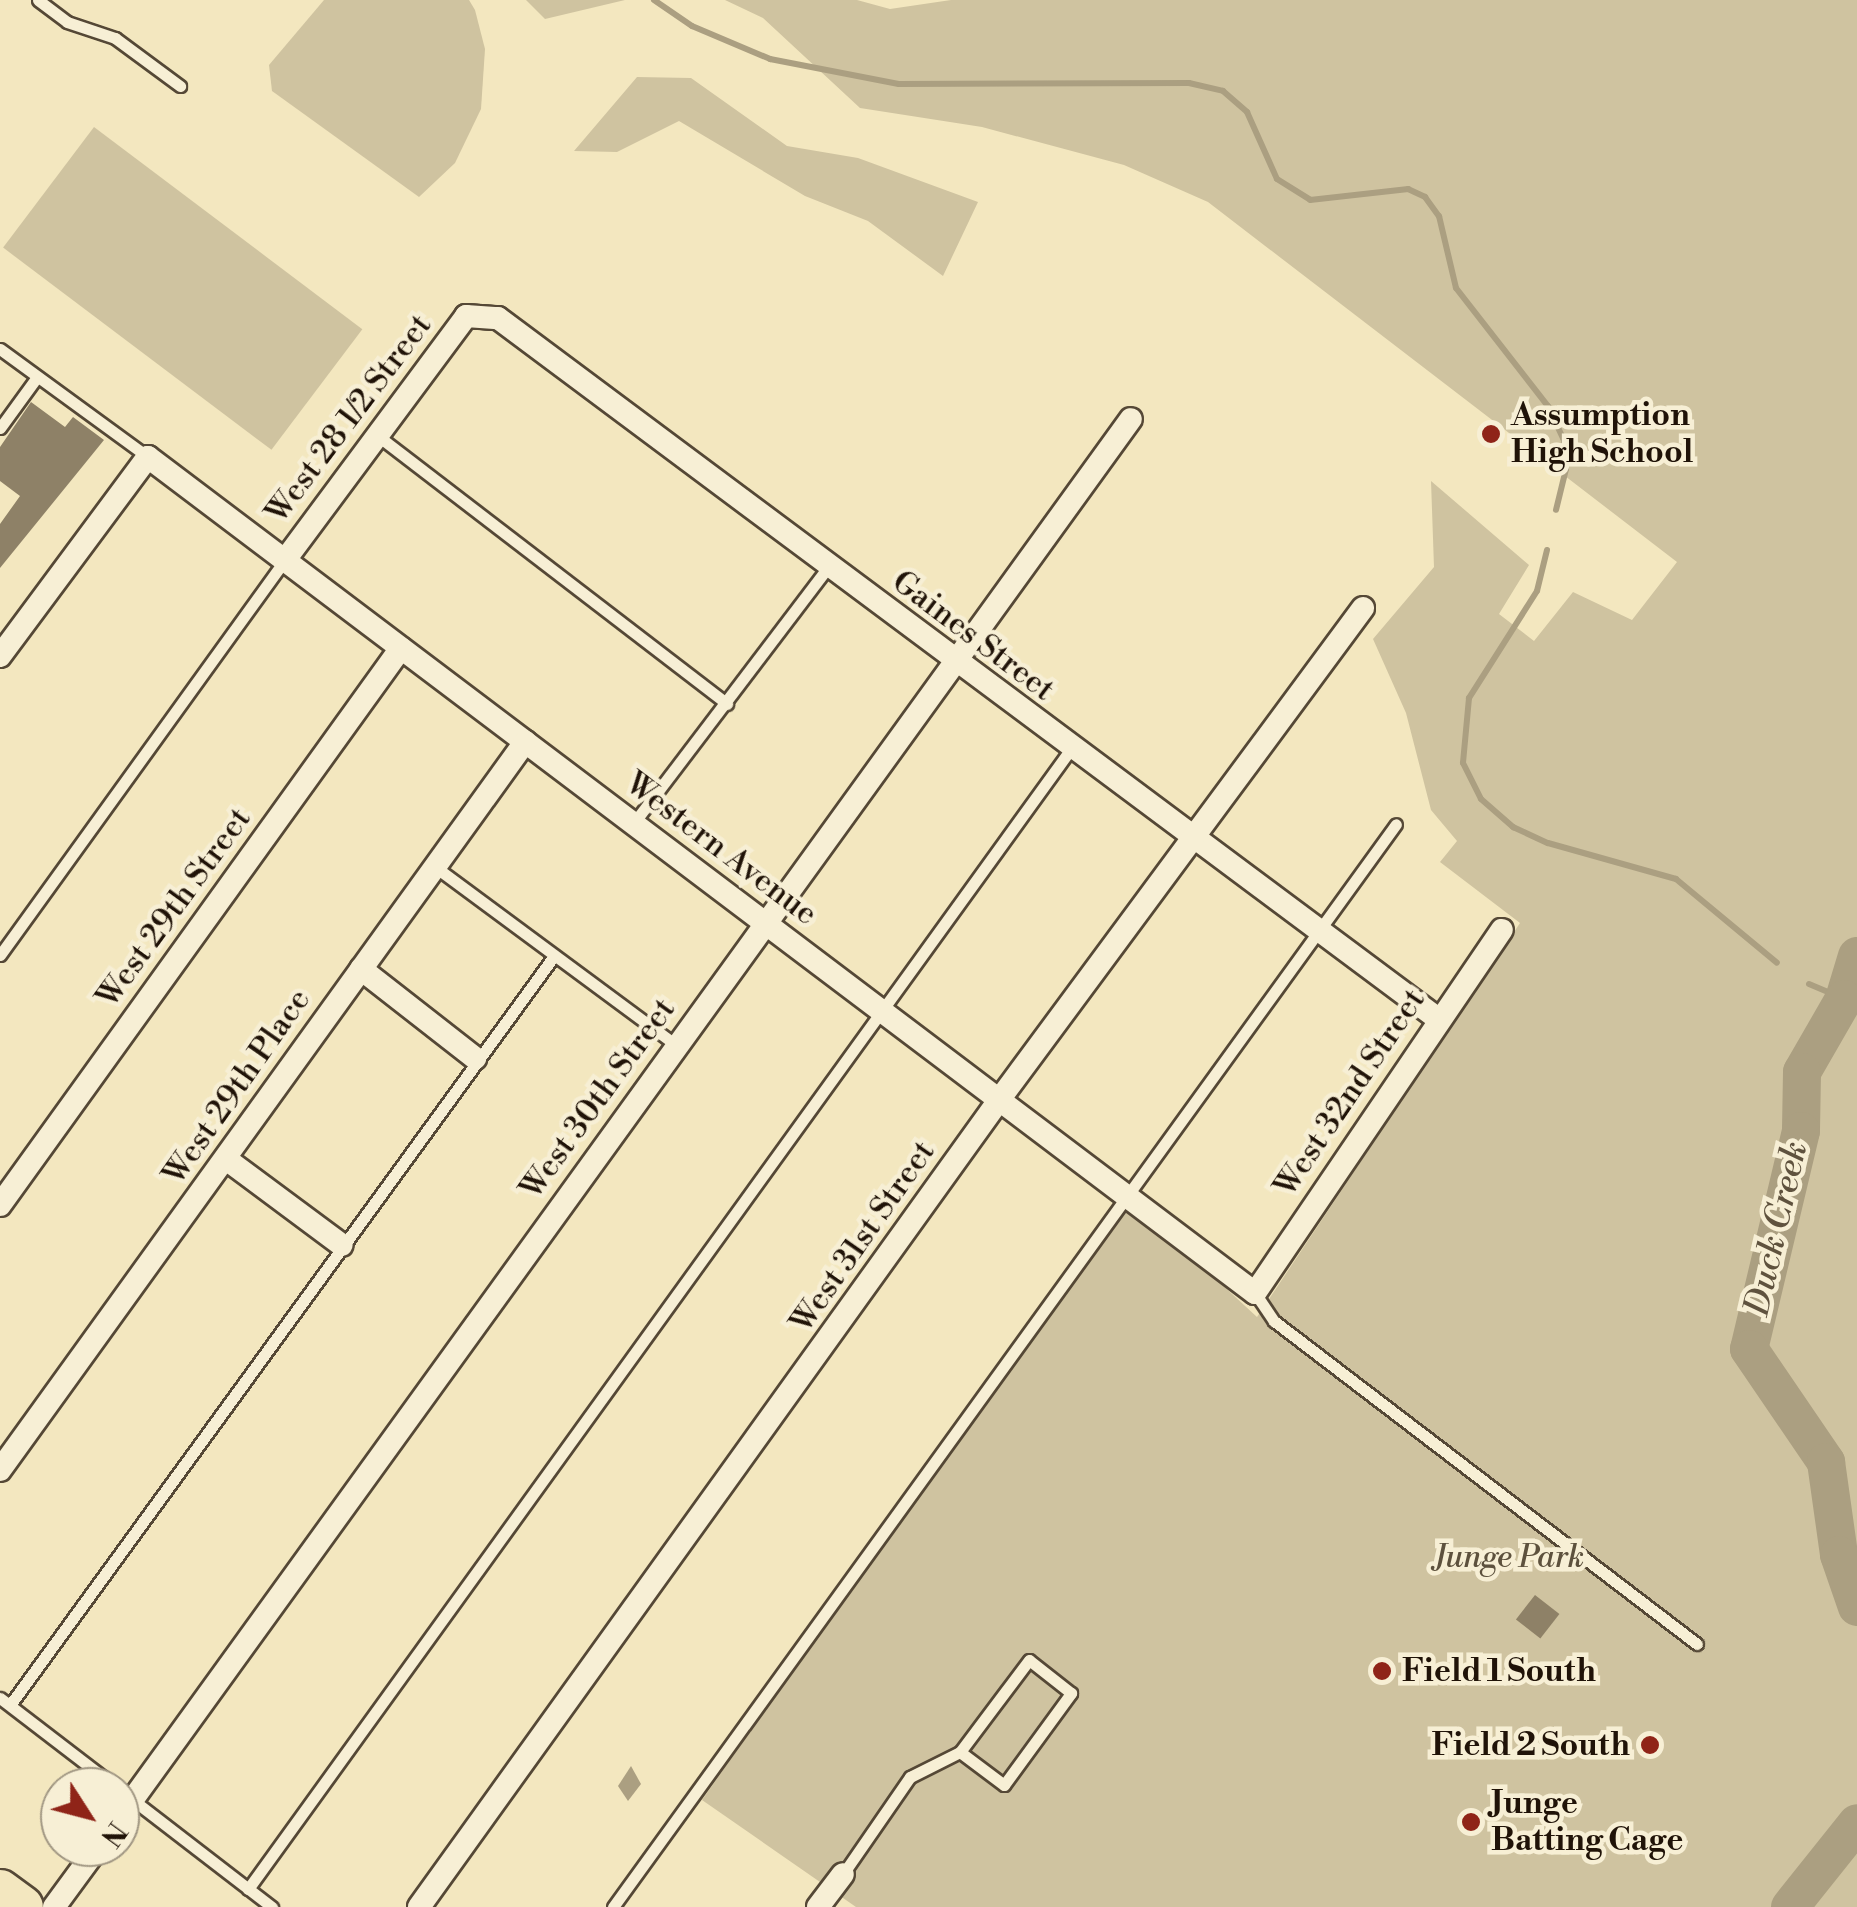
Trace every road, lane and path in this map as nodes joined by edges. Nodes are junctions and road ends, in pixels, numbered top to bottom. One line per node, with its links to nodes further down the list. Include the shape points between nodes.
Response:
1 (38, 0): 2 (lane, via 67,22 114,38)
2 (180, 86)
3 (466, 316): 8 (street, West 28 1/2 Street); 11 (street, Gaines Street, via 498,318)
4 (0, 349): 5 (lane)
5 (37, 377): 7 (lane); 9 (lane)
6 (1131, 419): 15 (street, West 30th Street)
7 (0, 428)
8 (378, 436): 10 (street, West 28 1/2 Street); 16 (lane)
9 (148, 457): 10 (street, Western Avenue); 14 (street)
10 (285, 560): 13 (street, Western Avenue); 26 (lane)
11 (828, 566): 15 (street, Gaines Street); 16 (lane)
12 (1364, 608): 21 (street, West 31st Street)
13 (401, 648): 17 (street, Western Avenue); 36 (street, West 29th Street)
14 (0, 656)
15 (954, 663): 18 (street, Gaines Street); 23 (street, West 30th Street)
16 (727, 704): 19 (lane)
17 (525, 742): 19 (street, Western Avenue); 22 (street, West 29th Place)
18 (1070, 750): 21 (street, Gaines Street); 29 (lane)
19 (633, 824): 23 (street, Western Avenue)
20 (1396, 824): 25 (lane)
21 (1192, 840): 25 (street, Gaines Street); 33 (street, West 31st Street)
22 (434, 866): 27 (lane); 28 (street, West 29th Place)
23 (764, 922): 29 (street, Western Avenue); 31 (street, West 30th Street)
24 (1502, 930): 30 (street, West 32nd Street)
25 (1317, 931): 30 (street, Gaines Street); 35 (lane)
26 (0, 955)
27 (554, 956): 31 (lane); 32 (lane)
28 (360, 969): 32 (street); 34 (street, West 29th Place)
29 (881, 1011): 33 (street, Western Avenue); 48 (lane)
30 (1438, 1019): 38 (street, West 32nd Street)
31 (676, 1046): 44 (street, West 30th Street)
32 (475, 1058): 37 (lane)
33 (999, 1100): 35 (street, Western Avenue); 53 (street, West 31st Street)
34 (226, 1160): 37 (street); 39 (street, West 29th Place)
35 (1127, 1197): 38 (street, Western Avenue); 54 (lane)
36 (0, 1205)
37 (342, 1245): 41 (lane)
38 (1255, 1293): 40 (lane, via 1274,1321)
39 (0, 1470)
40 (1696, 1644)
41 (5, 1702): 43 (lane)
42 (960, 1752): 42 (lane, via 1004,1785 1072,1693 1029,1660); 47 (lane, via 910,1777)
43 (83, 1767)
44 (140, 1775)
45 (140, 1812): 48 (lane)
46 (83, 1867): 51 (street)
47 (843, 1874): 55 (street)
48 (248, 1888): 52 (lane)
49 (0, 1890): 50 (highway)
50 (22, 1907)
51 (54, 1907)
52 (272, 1907)
53 (420, 1907)
54 (613, 1907)
55 (818, 1907)

